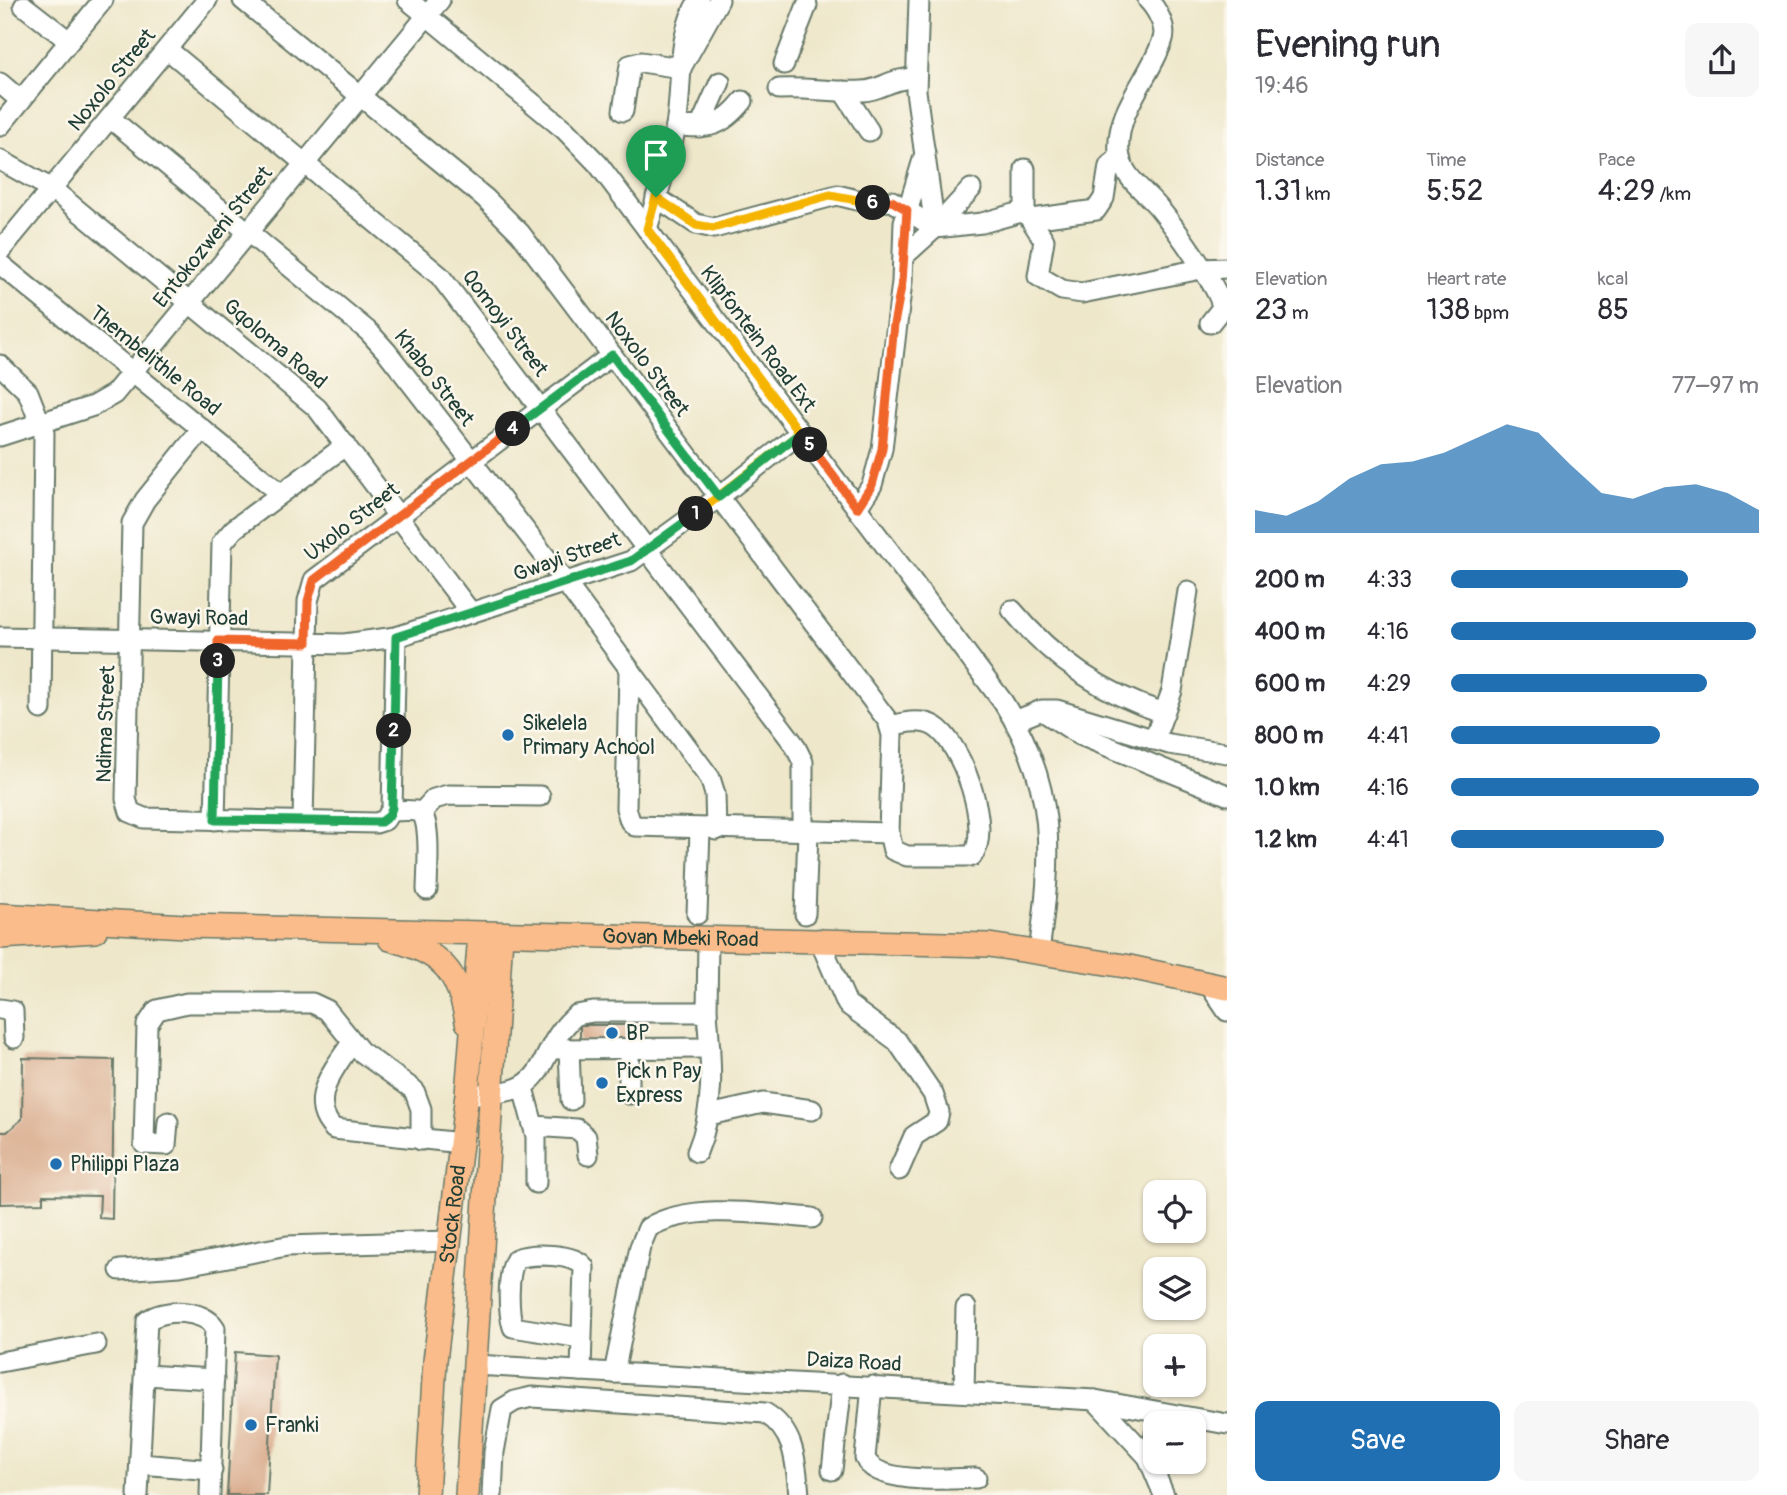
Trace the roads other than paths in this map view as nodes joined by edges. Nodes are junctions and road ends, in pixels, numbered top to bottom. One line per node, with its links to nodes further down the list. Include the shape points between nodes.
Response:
1 (103, 0): 13 (street)
2 (208, 0): 14 (street, Noxolo Street)
3 (243, 0): 22 (street, Noxolo Street)
4 (408, 0): 12 (street, Klipfontein Road Ext)
5 (440, 0): 12 (street, Entokozweni Street)
6 (719, 0): 16 (street)
7 (919, 0): 17 (street)
8 (1148, 0): 32 (street, via 1159,17 1163,38 1122,120)
9 (695, 3): 16 (street)
10 (807, 4): 15 (street)
11 (24, 6): 13 (street)
12 (427, 16): 22 (street, Entokozweni Street); 42 (street, Klipfontein Road Ext, via 565,130 598,164)
13 (69, 41): 23 (street)
14 (167, 48): 26 (street, Noxolo Street); 34 (street, Qomoyi Street)
15 (784, 64)
16 (681, 68): 25 (street, via 632,63); 28 (street)
17 (916, 78): 21 (street, via 897,78 871,90); 31 (street)
18 (720, 82): 29 (street)
19 (0, 83): 23 (street)
20 (779, 89): 21 (street, via 812,87)
21 (843, 92): 30 (street)
22 (360, 96): 34 (street, Entokozweni Street); 51 (street, Noxolo Street, via 506,218)
23 (20, 100): 27 (street)
24 (743, 101): 29 (street, via 723,122)
25 (623, 111)
26 (110, 118): 36 (street, Noxolo Street); 43 (street, Khabo Street)
27 (0, 126)
28 (676, 126): 29 (street); 38 (street)
29 (700, 127)
30 (869, 131)
31 (925, 153): 39 (street); 41 (street)
32 (1119, 157): 40 (street, via 1109,166 1104,198 1096,210); 48 (street, via 1131,180 1159,209)
33 (0, 160): 36 (street, Gqoloma Road)
34 (303, 163): 43 (street, Entokozweni Street); 54 (street, Qomoyi Street, via 440,275)
35 (1025, 169): 40 (street)
36 (52, 189): 44 (street, Noxolo Street); 49 (street, Gqoloma Road)
37 (971, 189): 41 (street)
38 (656, 197): 39 (street, via 704,228 730,225 830,195 873,203 892,201); 42 (street)
39 (907, 210): 41 (street); 45 (street)
40 (1029, 215): 41 (street); 48 (street, via 1044,240 1038,276 1062,290 1097,291)
41 (936, 228): 45 (street)
42 (647, 229): 57 (street, Klipfontein Road Ext)
43 (248, 231): 49 (street, Entokozweni Street); 60 (street, Khabo Street, via 374,337)
44 (0, 251)
45 (904, 256): 63 (street, via 882,449 872,485)
46 (0, 264): 53 (street, Thembelithle Road)
47 (1227, 268): 48 (street)
48 (1201, 269): 50 (street, via 1222,302 1221,312)
49 (189, 302): 53 (street, Entokozweni Street); 59 (street, Gqoloma Road, via 317,408)
50 (1210, 324)
51 (612, 355): 54 (street, Uxolo Street); 62 (street, Noxolo Street)
52 (0, 365): 55 (street, via 28,391)
53 (133, 371): 55 (street, Entokozweni Street, via 104,401); 56 (street, Thembelithle Road)
54 (540, 408): 60 (street, Uxolo Street); 65 (street, Qomoyi Street)
55 (40, 423): 58 (street, Entokozweni Street); 72 (street, via 45,452)
56 (202, 429): 61 (street, Thembelithle Road); 73 (street, Ndima Street, via 135,514)
57 (800, 433): 62 (street, Gwayi Street); 63 (street, Klipfontein Road Ext)
58 (0, 436)
59 (346, 445): 61 (street); 64 (street, Gqoloma Road)
60 (470, 461): 64 (street, Uxolo Street); 66 (street, Khabo Street)
61 (280, 493): 74 (street, via 222,543)
62 (719, 497): 65 (street, Gwayi Street); 81 (street, Noxolo Street)
63 (857, 508): 80 (street, Klipfontein Road Ext)
64 (398, 515): 69 (street, Gqoloma Road); 75 (street, Uxolo Street, via 314,580 308,601)
65 (649, 549): 66 (street, Gwayi Street, via 631,561); 91 (street, Qomoyi Street, via 800,755)
66 (565, 582): 69 (street, Gwayi Street); 76 (street, Khabo Street)
67 (1188, 591): 79 (street, via 1178,662)
68 (1012, 610): 79 (street, via 1048,650 1077,672 1128,701)
69 (471, 613): 71 (street, Gwayi Street)
70 (0, 637): 72 (street, Gwayi Road)
71 (396, 637): 75 (street, Gwayi Road, via 363,643); 86 (street)
72 (41, 638): 73 (street, Gwayi Road); 77 (street)
73 (131, 639): 74 (street, Gwayi Road); 88 (street, Ndima Street, via 126,799 130,811 144,818)
74 (218, 641): 75 (street, Gwayi Road); 88 (street)
75 (307, 643): 89 (street, Uxolo Street)
76 (629, 671): 90 (street, Khabo Street, via 712,782); 90 (street, via 629,821 641,829)
77 (41, 709)
78 (1041, 710): 80 (street); 82 (street, via 1065,712); 84 (street, via 1080,735)
79 (1164, 713): 82 (street)
80 (1015, 720): 103 (street, Klipfontein Road Ext, via 1032,758 1048,823 1050,856)
81 (891, 726): 92 (street); 92 (street, via 927,723 939,730 965,769 980,834 978,848 967,858 900,855 893,850)
82 (1154, 740): 83 (street)
83 (1227, 754)
84 (1227, 795)
85 (540, 796): 87 (street, via 448,795 434,800)
86 (391, 811): 87 (street); 89 (street, Ndima Street, via 386,820 376,823)
87 (421, 813): 93 (street, via 427,829)
88 (215, 820): 89 (street, Ndima Street)
89 (303, 821)
90 (708, 830): 91 (street); 94 (street, Khabo Street)
91 (805, 831): 92 (street); 95 (street, Qomoyi Street)
92 (889, 833)
93 (427, 890)
94 (697, 914)
95 (805, 914)
96 (0, 915): 97 (main road, Govan Mbeki Road)
97 (129, 925): 98 (main road, Govan Mbeki Road); 100 (main road, Govan Mbeki Road, via 64,935)
98 (364, 931): 99 (main road, Govan Mbeki Road); 113 (main road, via 429,953 449,968 463,1001)
99 (491, 934): 101 (main road, Govan Mbeki Road); 113 (main road, Stock Road); 116 (main road, Stock Road)
100 (0, 937)
101 (708, 939): 102 (main road, Govan Mbeki Road); 107 (street)
102 (819, 939): 103 (main road, Govan Mbeki Road); 127 (street, via 846,1004 897,1041 938,1105 937,1121 914,1136)
103 (1039, 951): 104 (main road, Govan Mbeki Road)
104 (1217, 985): 106 (street)
105 (0, 1009): 108 (street, via 13,1011)
106 (1227, 1011)
107 (707, 1012): 110 (street); 111 (street, via 583,1013 570,1021)
108 (14, 1038)
109 (352, 1043): 121 (street, via 319,1004 166,1006 148,1019 147,1025 144,1144 166,1145); 123 (street, via 414,1090 421,1109); 123 (street, via 324,1084 330,1125 345,1132)
110 (710, 1048): 112 (street); 120 (street)
111 (561, 1049): 112 (street); 114 (street); 118 (street)
112 (629, 1049): 117 (street)
113 (471, 1053): 115 (main road, Stock Road)
114 (523, 1088): 116 (street); 122 (street)
115 (467, 1094): 116 (street); 124 (main road, Stock Road)
116 (491, 1094): 136 (main road, Stock Road)
117 (629, 1094)
118 (571, 1100)
119 (812, 1110): 120 (street, via 763,1103)
120 (709, 1115): 125 (street)
121 (168, 1122)
122 (534, 1126): 126 (street, via 577,1129 586,1138); 128 (street)
123 (421, 1139): 124 (street)
124 (461, 1143): 130 (main road, Stock Road)
125 (697, 1153)
126 (588, 1155)
127 (899, 1170)
128 (536, 1183)
129 (812, 1219): 138 (street, via 708,1213 648,1228)
130 (449, 1241): 131 (street, via 287,1246 180,1266); 156 (main road, Stock Road, via 435,1361)
131 (120, 1270)
132 (966, 1308): 143 (street)
133 (581, 1338): 133 (street, via 582,1262 570,1257 516,1259 513,1327); 137 (street)
134 (96, 1344): 135 (street)
135 (0, 1362)
136 (475, 1365): 137 (street, Daiza Road); 157 (main road, Stock Road)
137 (581, 1371): 138 (street, Daiza Road)
138 (614, 1373): 141 (street, Daiza Road)
139 (145, 1375): 140 (street); 140 (street, via 147,1321 155,1316 198,1314 215,1328); 149 (street)
140 (214, 1379): 150 (street)
141 (842, 1384): 142 (street, Daiza Road); 151 (street)
142 (872, 1386): 143 (street, Daiza Road); 153 (street, via 865,1458 871,1467 888,1475 934,1480)
143 (964, 1391): 144 (street, Daiza Road)
144 (1095, 1400): 145 (street, Daiza Road); 148 (street)
145 (1143, 1412)
146 (1206, 1422): 147 (street, Daiza Road)
147 (1227, 1424)
148 (1143, 1453)
149 (141, 1464): 150 (street); 154 (street)
150 (212, 1470): 155 (street)
151 (832, 1470)
152 (1155, 1474): 160 (street)
153 (976, 1478)
154 (138, 1495)
155 (210, 1495)
156 (427, 1495)
157 (467, 1495)
158 (492, 1495): 159 (street, via 502,1409 532,1397 765,1413 791,1438)
159 (799, 1495)
160 (1164, 1495)

